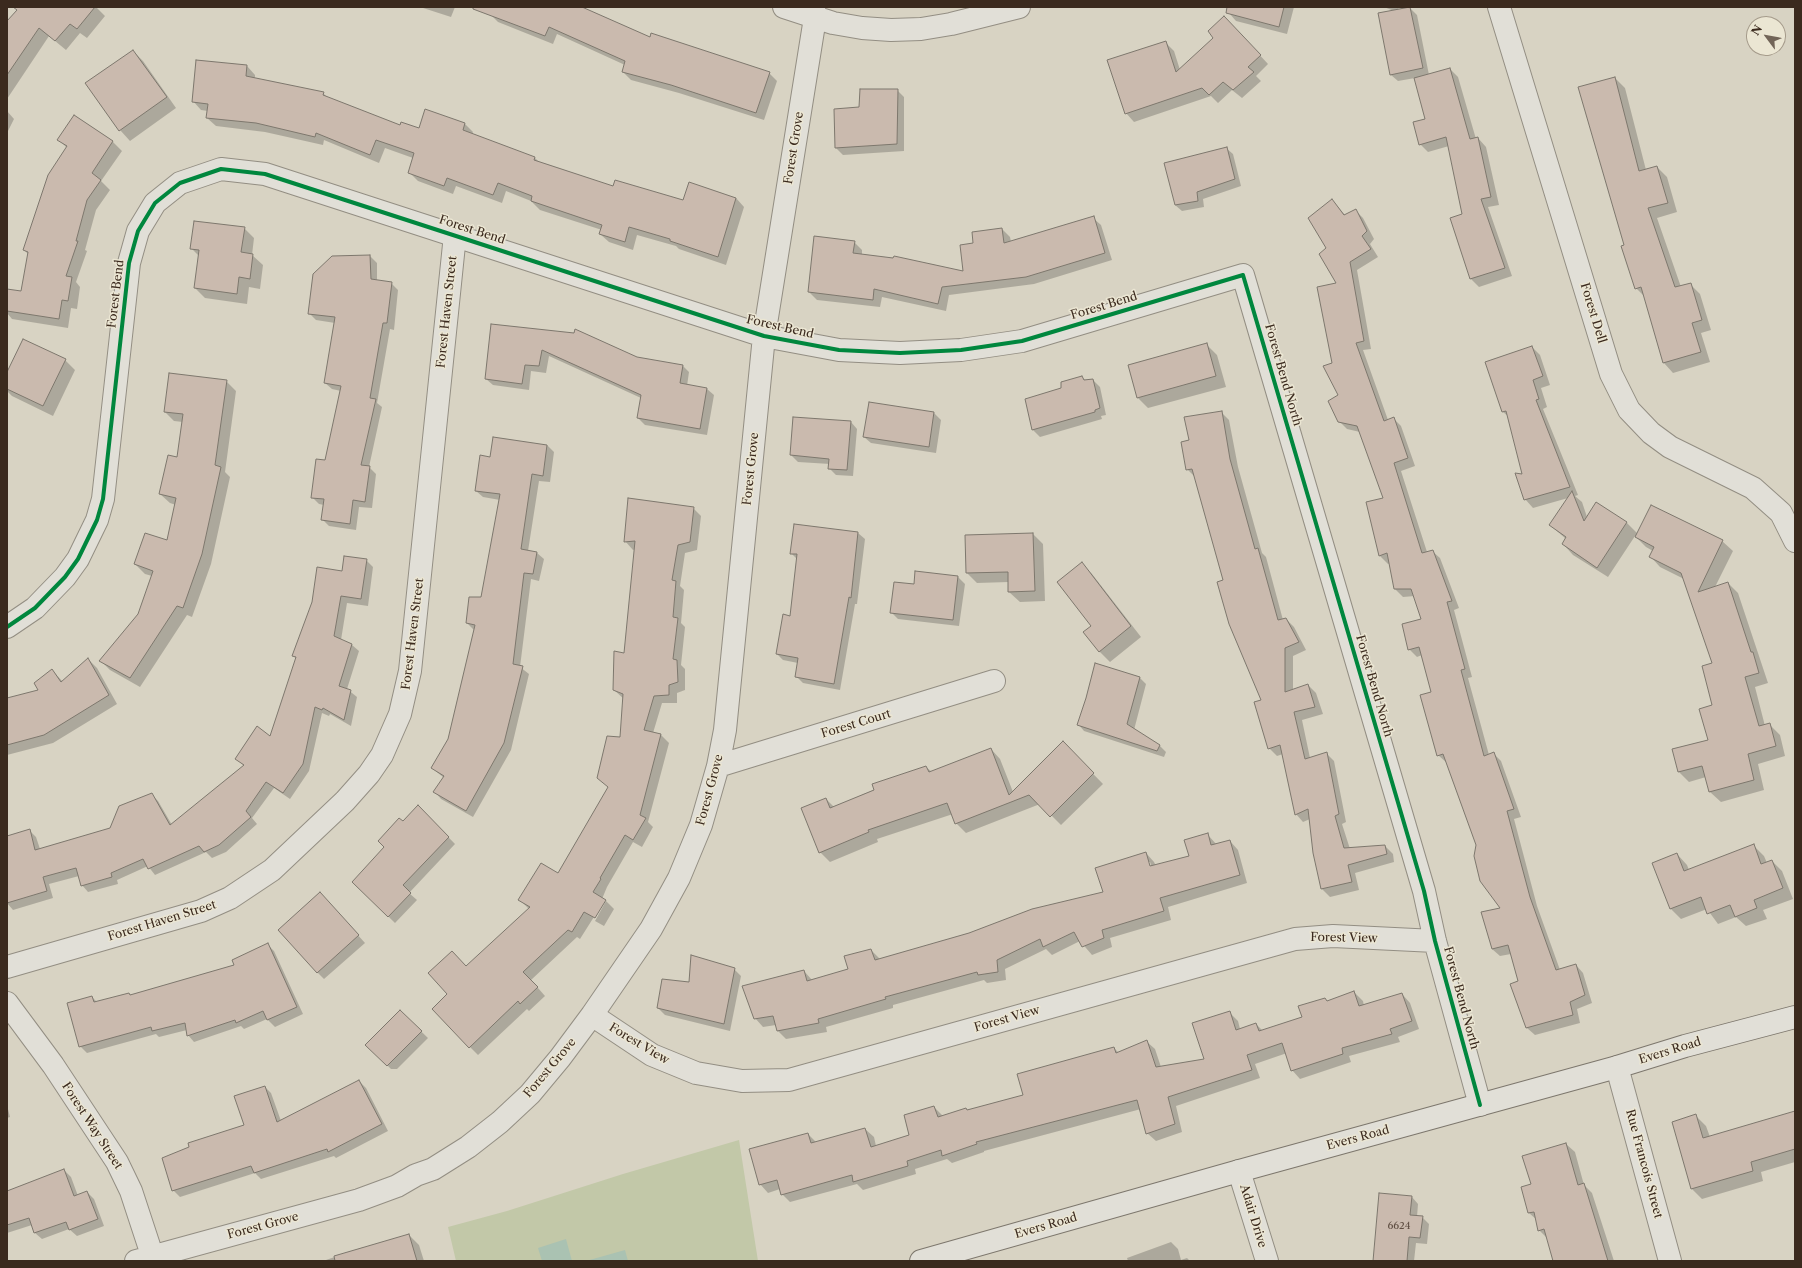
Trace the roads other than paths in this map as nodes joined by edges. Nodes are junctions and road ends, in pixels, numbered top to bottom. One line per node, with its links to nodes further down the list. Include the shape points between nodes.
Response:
1 (784, 7): 4 (street)
2 (1019, 7): 4 (street, via 951,24 892,30 862,28)
3 (1499, 7): 8 (street, Forest Dell, via 1611,374 1629,410 1650,433 1670,447 1754,488 1782,513)
4 (814, 13): 7 (street, Forest Grove)
5 (455, 235): 7 (street, Forest Bend); 9 (street, Forest Bend, via 265,174 221,169 180,183 155,203 138,231 129,262 104,499 97,520 82,552 65,577 35,608); 13 (street, Forest Haven Street, via 410,670 400,714 382,755 345,802 272,870 230,898 201,911)
6 (1243, 275): 7 (street, Forest Bend, via 1022,341 961,350 900,353 839,350); 12 (street, Forest Bend North, via 1424,891)
7 (764, 336): 11 (street, Forest Grove, via 725,730)
8 (1795, 541)
9 (7, 627)
10 (994, 681): 11 (street, Forest Court)
11 (718, 766): 15 (street, Forest Grove, via 701,825 679,878 651,929)
12 (1435, 941): 15 (street, Forest View, via 1333,936 1295,938 789,1080 736,1080 696,1073 652,1055); 18 (street, Forest Bend North)
13 (7, 967)
14 (7, 1002): 20 (street, Forest Way Street, via 53,1065 117,1162 131,1191)
15 (592, 1015): 20 (street, Forest Grove, via 530,1094 468,1147 433,1169 359,1200)
16 (1795, 1017): 17 (street, Evers Road)
17 (1617, 1067): 18 (street, Evers Road); 23 (street, Rue Francois Street)
18 (1480, 1105): 19 (street, Evers Road)
19 (1238, 1171): 21 (street, Evers Road); 22 (street, Adair Drive)
20 (147, 1259)
21 (921, 1261)
22 (1267, 1261)
23 (1670, 1261)

